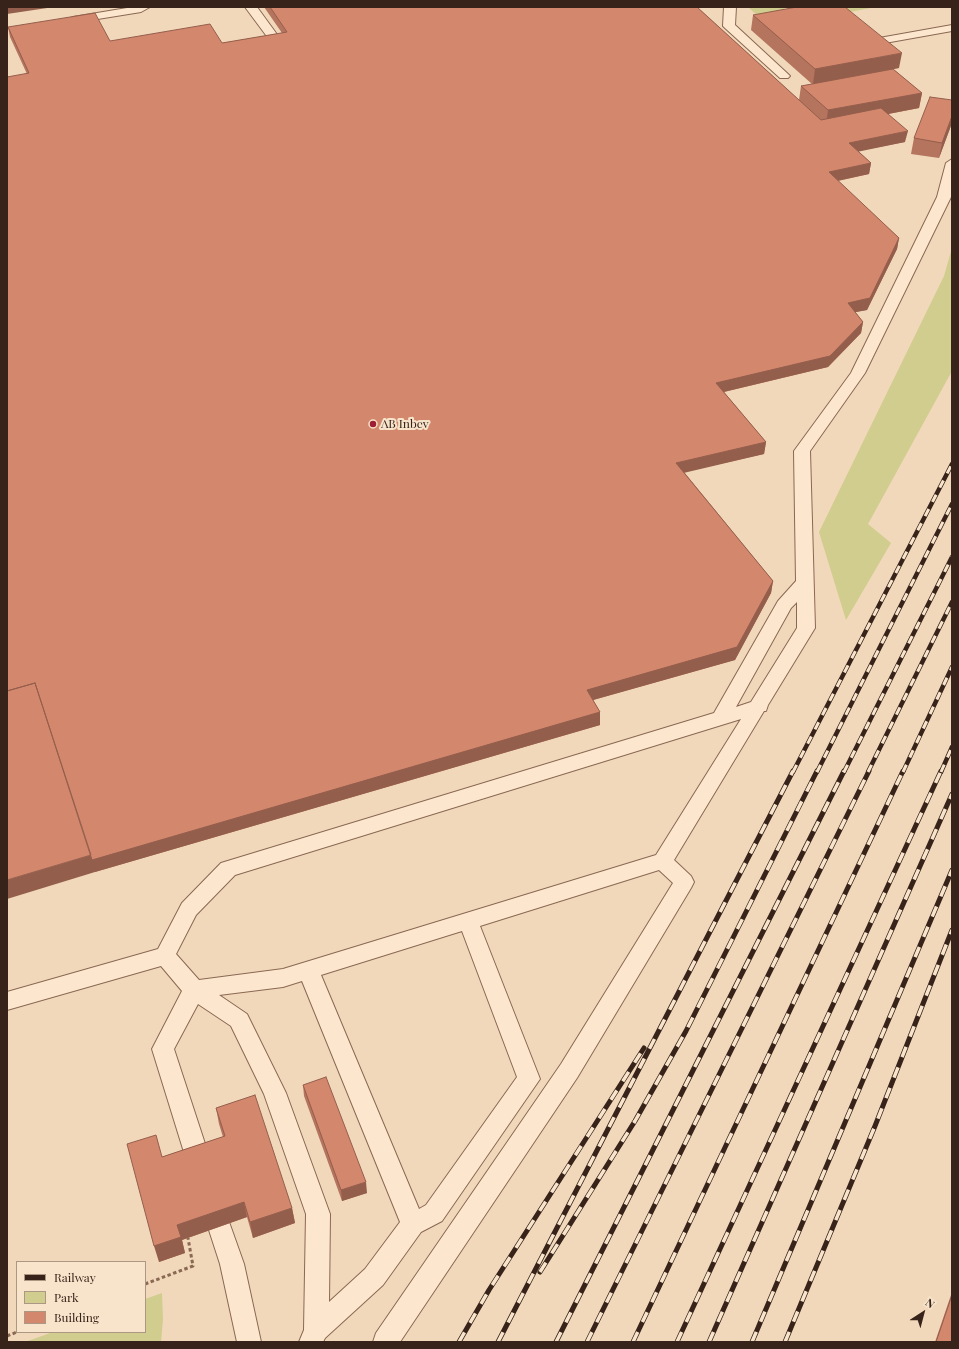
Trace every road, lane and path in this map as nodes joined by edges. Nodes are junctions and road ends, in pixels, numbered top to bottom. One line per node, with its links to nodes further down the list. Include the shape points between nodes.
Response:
1 (144, 7): 4 (lane)
2 (251, 7): 7 (lane)
3 (730, 7): 8 (lane, via 729,26)
4 (62, 21)
5 (952, 28): 6 (lane)
6 (868, 43)
7 (278, 44)
8 (784, 76)
9 (952, 162): 10 (lane, via 944,196 858,373 802,451)
10 (805, 582): 11 (lane, via 806,628); 12 (lane, via 784,604)
11 (760, 706): 12 (lane); 13 (lane)
12 (720, 719): 15 (lane, via 228,869 189,909)
13 (664, 861): 14 (lane); 26 (lane, via 684,882 568,1071)
14 (468, 921): 16 (lane); 20 (lane, via 529,1079 434,1214)
15 (165, 956): 17 (lane); 18 (lane)
16 (308, 970): 17 (lane, via 283,978); 20 (lane)
17 (194, 990): 19 (lane, via 163,1049); 24 (lane, via 239,1020 278,1100 318,1214)
18 (7, 1001)
19 (199, 1162)
20 (413, 1224): 24 (lane, via 374,1277)
21 (220, 1227): 25 (lane, via 232,1264)
22 (188, 1238): 23 (path, via 193,1266)
23 (146, 1284)
24 (314, 1336)
25 (250, 1342)
26 (385, 1342)

